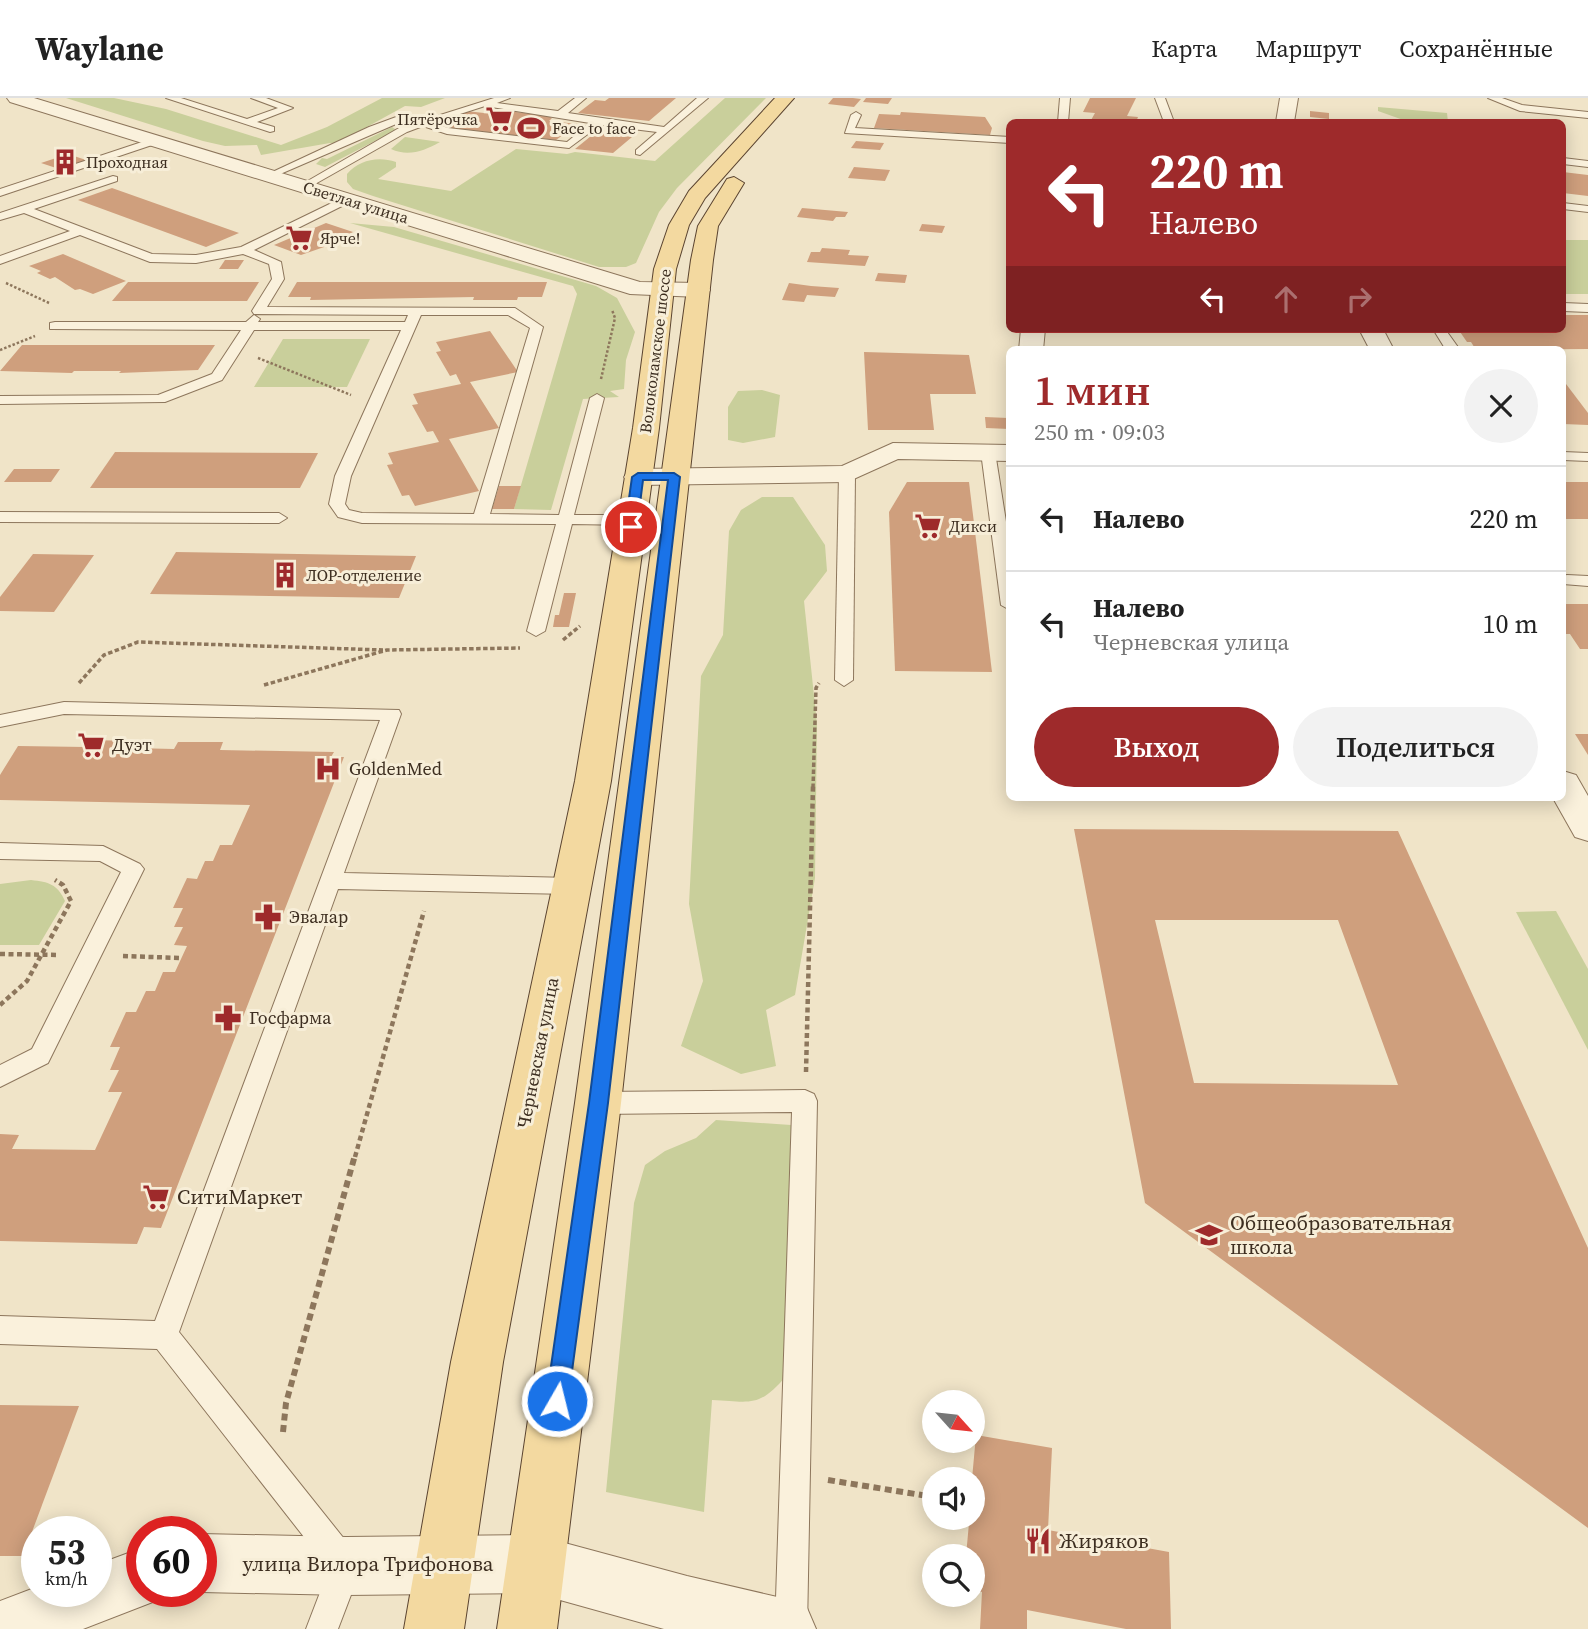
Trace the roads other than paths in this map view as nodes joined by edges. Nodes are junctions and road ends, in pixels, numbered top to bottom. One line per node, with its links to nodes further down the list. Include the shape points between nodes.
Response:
1 (171, 98): 20 (lane)
2 (256, 98): 20 (lane, via 288,108)
3 (505, 98): 12 (lane)
4 (581, 98): 14 (lane)
5 (703, 98): 24 (lane)
6 (1065, 98): 17 (lane)
7 (1160, 98): 18 (lane)
8 (1289, 98): 19 (street)
9 (1493, 98): 16 (lane, via 1520,108)
10 (22, 99): 26 (street, Светлая улица)
11 (795, 100): 42 (main road, Волоколамское шоссе, via 695,195 679,225); 43 (main road, Волоколамское шоссе, via 715,210 708,226)
12 (484, 105): 14 (lane); 22 (lane)
13 (422, 111): 30 (lane, via 374,127 318,157)
14 (559, 114): 21 (lane)
15 (856, 115): 25 (lane, via 849,131)
16 (1588, 115)
17 (1063, 119)
18 (1168, 119)
19 (1286, 119)
20 (246, 122): 23 (lane)
21 (598, 122): 22 (lane, via 569,145 447,131); 24 (lane)
22 (422, 123): 32 (lane)
23 (270, 129)
24 (666, 130): 27 (lane)
25 (1006, 140)
26 (154, 141): 30 (street, Светлая улица); 33 (lane)
27 (640, 152)
28 (1566, 161): 29 (lane)
29 (1588, 164)
30 (271, 175): 32 (street, Светлая улица)
31 (113, 178): 36 (lane)
32 (304, 186): 34 (street, Светлая улица)
33 (0, 193)
34 (348, 200): 40 (lane); 42 (street, Светлая улица, via 638,289)
35 (1566, 206): 37 (lane)
36 (23, 209): 38 (lane); 39 (lane)
37 (1588, 209)
38 (0, 217)
39 (80, 231): 40 (lane, via 159,259 195,259); 41 (lane)
40 (244, 250): 47 (lane, via 275,261 278,279)
41 (0, 260)
42 (661, 290): 43 (street, Светлая улица); 57 (main road, Волоколамское шоссе)
43 (699, 290): 57 (main road, Волоколамское шоссе)
44 (1566, 307): 45 (lane)
45 (1588, 308)
46 (416, 310): 47 (lane); 49 (lane); 60 (lane, via 511,311 537,327)
47 (258, 311): 50 (lane)
48 (55, 326): 50 (lane)
49 (409, 326): 50 (lane); 60 (lane, via 343,475 337,504 344,514 362,518)
50 (250, 327): 52 (lane, via 216,377 160,399)
51 (597, 398): 61 (lane)
52 (0, 400)
53 (999, 452): 56 (street, via 893,451); 63 (lane)
54 (1566, 456): 55 (lane)
55 (1588, 457)
56 (847, 474): 57 (street); 67 (lane)
57 (656, 477): 62 (main road, Черневская улица); 75 (main road)
58 (0, 517): 59 (lane)
59 (279, 518)
60 (480, 520): 61 (lane)
61 (566, 520): 62 (lane); 66 (lane)
62 (631, 520): 73 (main road, Черневская улица, via 593,781)
63 (1006, 549)
64 (1567, 580): 65 (lane)
65 (1588, 581)
66 (536, 631)
67 (844, 680)
68 (0, 721): 72 (lane, via 64,708 392,714)
69 (1572, 788): 70 (street)
70 (1588, 828)
71 (0, 851): 74 (lane, via 103,854 133,869 40,1056)
72 (332, 881): 73 (lane); 77 (lane)
73 (571, 886): 79 (main road, Черневская улица, via 477,1362)
74 (0, 1077)
75 (598, 1103): 80 (main road); 88 (lane, via 805,1101)
76 (0, 1330): 77 (lane)
77 (164, 1335): 81 (lane)
78 (217, 1563): 81 (street, улица Вилора Трифонова)
79 (445, 1564): 80 (street, улица Вилора Трифонова); 81 (street, улица Вилора Трифонова); 85 (main road, Черневская улица)
80 (535, 1564): 86 (main road); 87 (street, улица Вилора Трифонова)
81 (346, 1566): 84 (lane)
82 (126, 1583): 83 (street)
83 (5, 1629)
84 (322, 1629)
85 (434, 1629)
86 (527, 1629)
87 (786, 1629)
88 (791, 1629)

